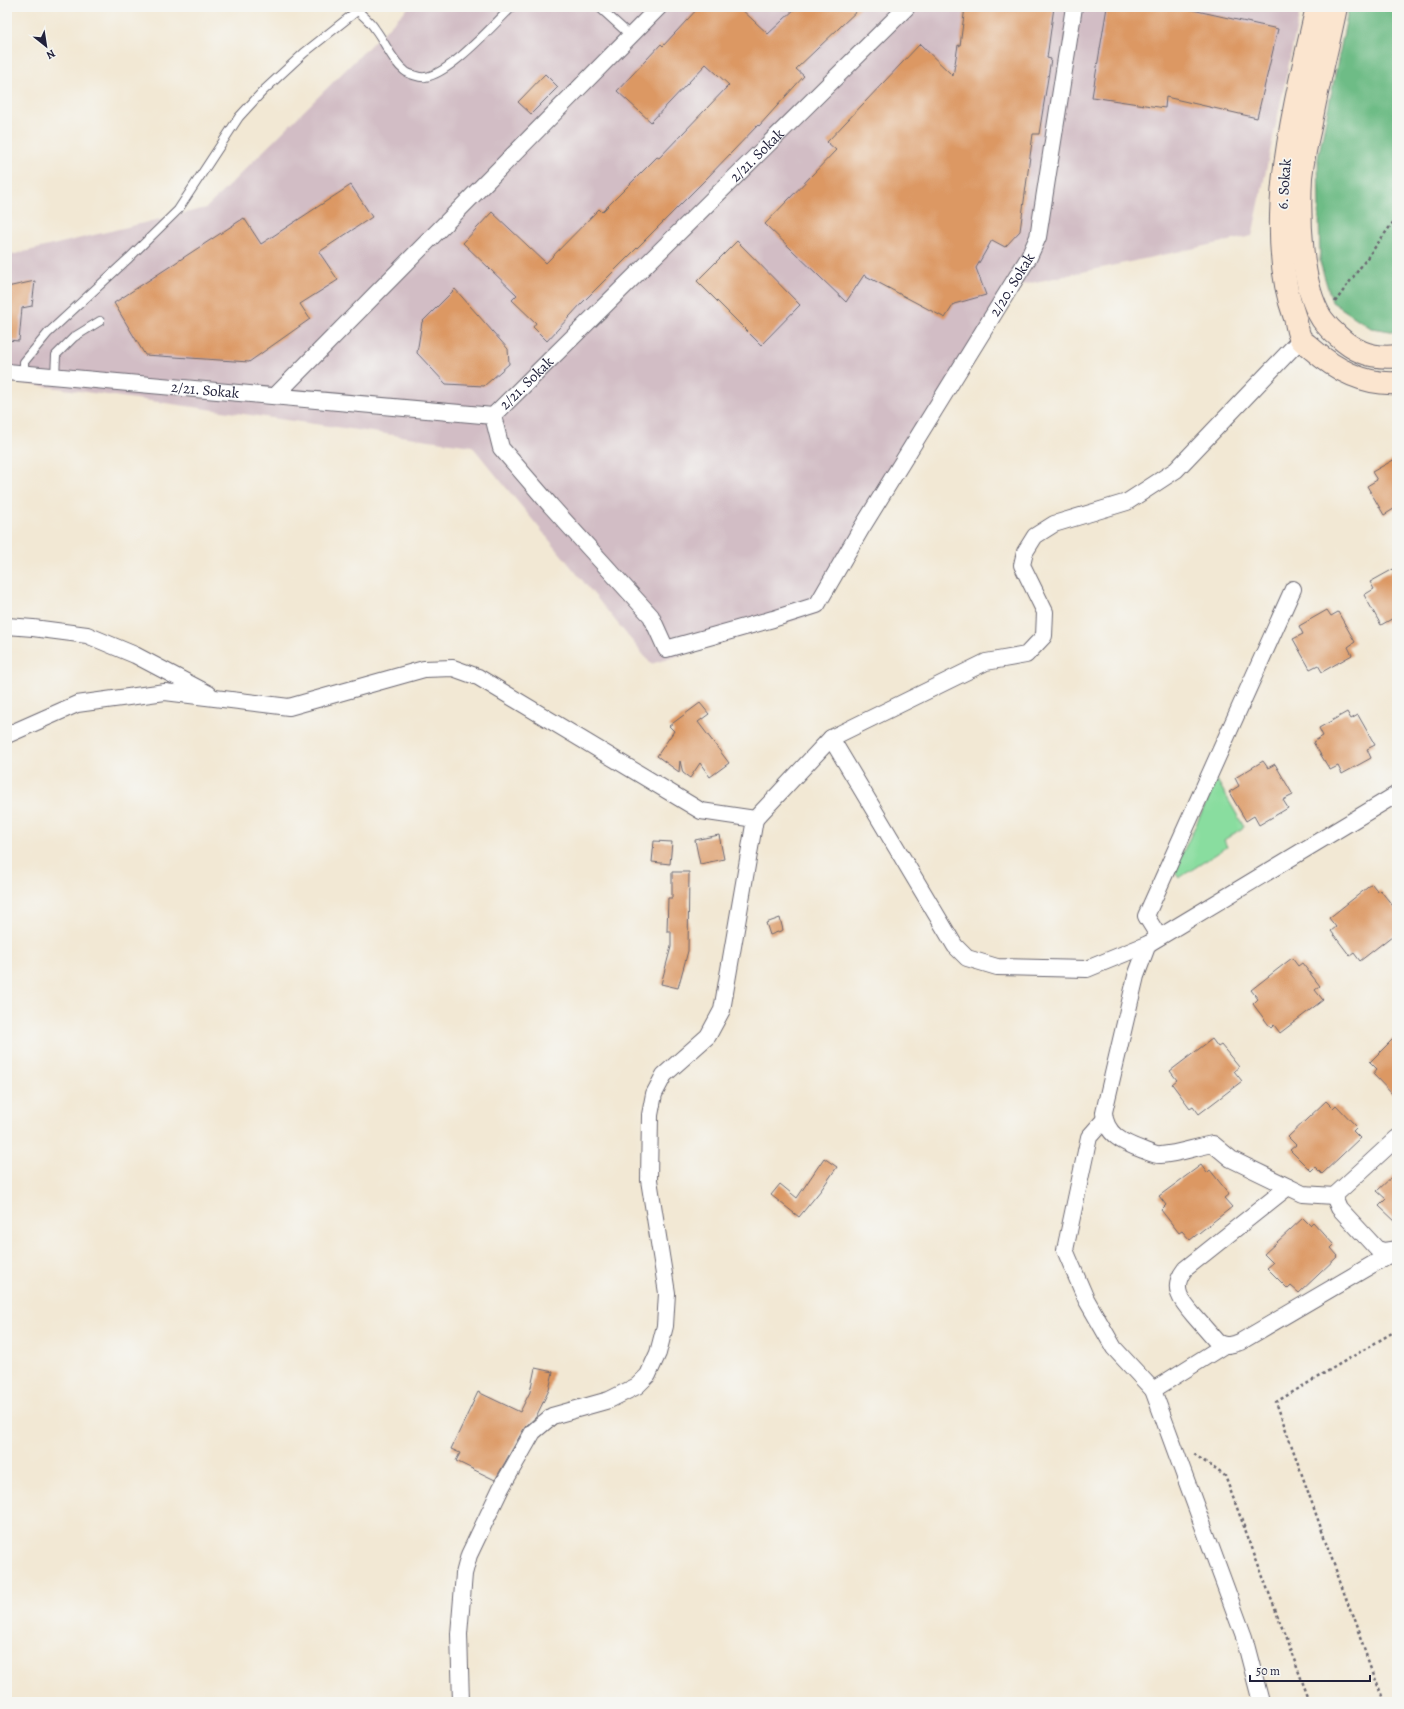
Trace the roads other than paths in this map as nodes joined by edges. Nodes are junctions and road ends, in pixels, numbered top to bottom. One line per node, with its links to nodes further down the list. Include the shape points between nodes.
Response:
1 (512, 7): 8 (lane, via 453,63 424,78 405,72)
2 (598, 7): 9 (lane)
3 (659, 7): 9 (street)
4 (907, 7): 18 (street, 2/21. Sokak)
5 (1074, 7): 18 (street, 2/20. Sokak, via 1038,237 817,605 666,649 652,616 501,448)
6 (1317, 7): 11 (main road, 6. Sokak, via 1294,108 1286,156 1282,206 1281,236 1285,279 1290,306)
7 (1336, 7): 12 (main road, 6. Sokak, via 1319,78 1301,176 1304,261 1311,292 1326,324 1353,348 1364,353 1380,357)
8 (360, 9): 14 (lane, via 304,53 239,117 178,210 48,333 24,362)
9 (631, 36): 17 (street)
10 (100, 321): 15 (lane, via 74,337 56,355)
11 (1301, 339): 16 (main road, via 1318,354 1350,375 1368,381); 23 (street, via 1176,470 1127,502 1054,524 1035,536 1025,552 1022,565 1045,612 1044,636 1026,655 986,662)
12 (1397, 356)
13 (7, 372): 14 (street, 2/21. Sokak)
14 (24, 374): 15 (street, 2/21. Sokak)
15 (55, 376): 17 (street, 2/21. Sokak)
16 (1397, 384)
17 (275, 396): 18 (street, 2/21. Sokak)
18 (493, 416)
19 (1293, 589): 26 (street, via 1146,916)
20 (7, 626): 21 (street, via 87,635 135,655)
21 (218, 699): 22 (street, via 165,692 77,704); 25 (street, via 289,707 424,669 453,668 478,677 701,811)
22 (7, 735)
23 (831, 738): 25 (street); 26 (street, via 955,946 967,958 997,967 1087,969)
24 (1397, 794): 26 (street)
25 (755, 819): 34 (street, via 722,1010 708,1036 664,1075 654,1094 650,1115 649,1180 667,1293 665,1326 658,1353 648,1375 637,1386 609,1400 552,1416 534,1432 501,1488 469,1555 464,1574 459,1634)
26 (1154, 941): 27 (street, via 1136,976)
27 (1104, 1120): 29 (street, via 1118,1140 1159,1156 1213,1144 1231,1159); 33 (street, via 1088,1137 1065,1250 1086,1299 1114,1348)
28 (1397, 1138): 30 (street)
29 (1288, 1187): 30 (street, via 1303,1194); 32 (street, via 1180,1276 1178,1283 1182,1302 1216,1342)
30 (1334, 1196): 31 (street, via 1339,1208 1376,1249)
31 (1397, 1249): 32 (street, via 1240,1342)
32 (1223, 1346): 33 (street)
33 (1153, 1390): 35 (street, via 1244,1637)
34 (461, 1702)
35 (1261, 1702)

